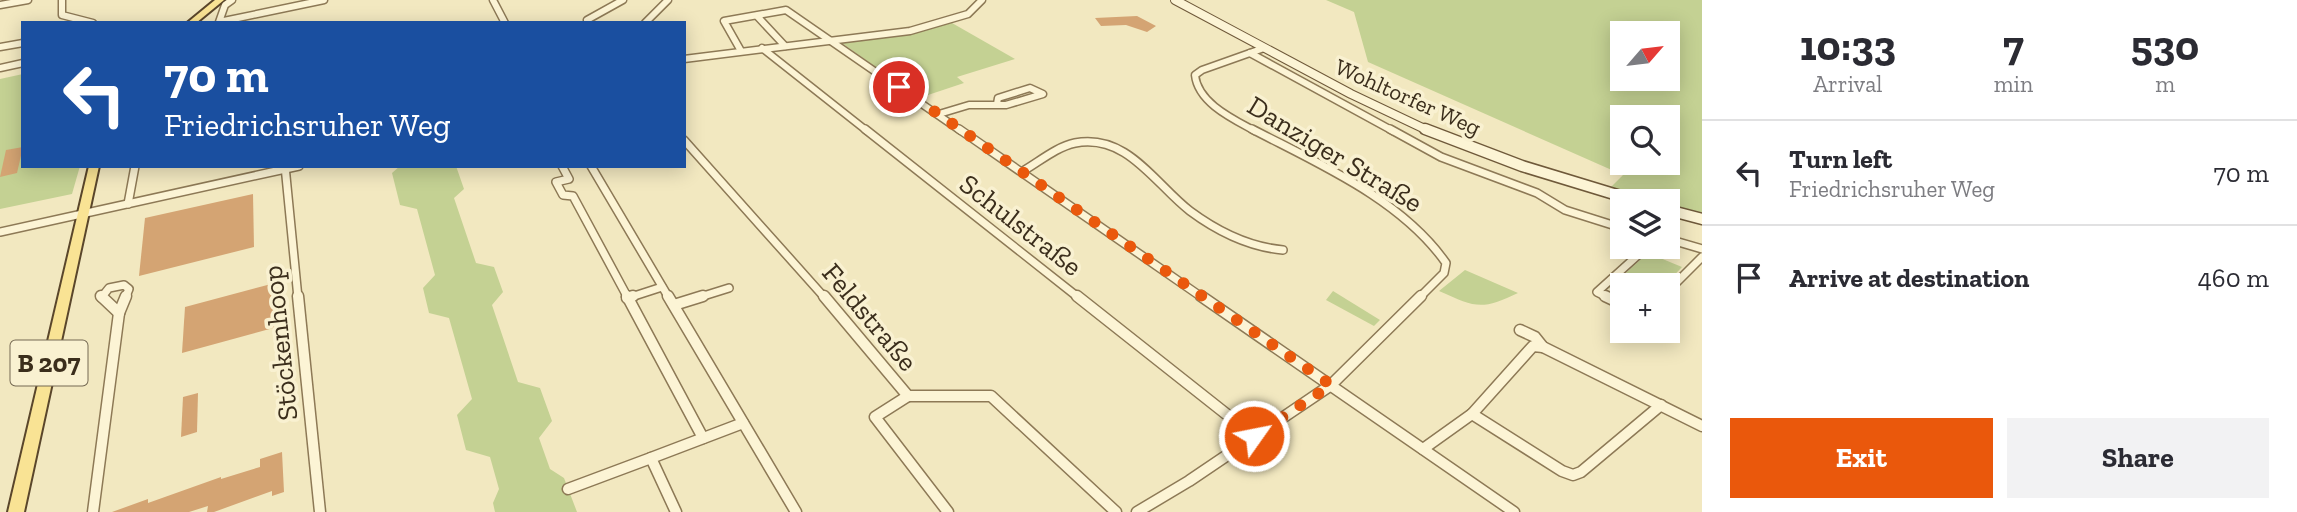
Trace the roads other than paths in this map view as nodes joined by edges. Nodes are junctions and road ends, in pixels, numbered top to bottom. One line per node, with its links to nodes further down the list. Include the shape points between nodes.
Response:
1 (28, 0): 12 (street)
2 (62, 0): 15 (street, via 62,15)
3 (220, 0): 16 (main road)
4 (232, 0): 17 (street)
5 (324, 0): 18 (street)
6 (487, 0): 11 (street)
7 (623, 0): 14 (street)
8 (667, 0): 20 (street)
9 (982, 0): 21 (street, via 968,14 951,21)
10 (1180, 1): 26 (main road, Wohltorfer Weg)
11 (494, 3): 19 (street)
12 (0, 5)
13 (757, 16): 21 (street, via 786,10); 23 (street); 27 (street, via 723,21)
14 (587, 20)
15 (85, 21)
16 (194, 21)
17 (219, 21)
18 (224, 21)
19 (504, 21)
20 (647, 21)
21 (833, 41): 23 (street); 33 (street)
22 (21, 43): 24 (street)
23 (785, 46): 25 (street)
24 (0, 47)
25 (762, 48): 27 (street); 70 (street, Schulstraße)
26 (1264, 48): 28 (street, Danziger Straße); 41 (main road, Wohltorfer Weg, via 1412,124)
27 (741, 51): 29 (street)
28 (1250, 53): 46 (street, via 1441,157); 64 (street, Danziger Straße, via 1197,73 1194,80 1204,97 1384,206 1431,243 1446,263 1435,282)
29 (686, 59)
30 (21, 64): 31 (street)
31 (0, 68)
32 (997, 104): 32 (street, via 1006,105 1043,94 1030,88 998,98); 33 (street, via 969,105)
33 (939, 114): 40 (street)
34 (686, 142): 65 (street, Feldstraße)
35 (94, 168): 44 (main road, B 207)
36 (135, 168): 42 (street)
37 (285, 168): 42 (street); 77 (street, Stöckenhoop)
38 (563, 168): 58 (street, via 569,178 556,182 564,195 573,197)
39 (592, 168): 56 (street)
40 (1023, 171): 50 (street, via 1073,144 1100,143 1134,157 1184,206 1209,222 1269,250); 64 (street)
41 (1610, 193)
42 (128, 204): 44 (street)
43 (1680, 213): 45 (main road)
44 (82, 214): 47 (street); 75 (main road, B 207)
45 (1702, 219)
46 (1610, 224)
47 (0, 232)
48 (1680, 243): 49 (street)
49 (1702, 249)
50 (1283, 250)
51 (1702, 257): 54 (street)
52 (1634, 259): 53 (street)
53 (1618, 273)
54 (1680, 279)
55 (1610, 280): 59 (street, via 1597,292)
56 (662, 287): 58 (street); 60 (street)
57 (729, 288): 60 (street)
58 (627, 298): 71 (street)
59 (1610, 298)
60 (674, 305): 68 (street)
61 (119, 313): 76 (street)
62 (1520, 330): 63 (street)
63 (1543, 347): 66 (street); 67 (street, via 1533,346)
64 (1331, 385): 70 (street); 72 (street)
65 (908, 396): 80 (street, via 875,417); 81 (street, Feldstraße, via 991,396)
66 (1661, 405): 67 (street, via 1573,475); 69 (street)
67 (1472, 414): 72 (street)
68 (743, 423): 71 (street); 79 (street)
69 (1702, 426)
70 (1254, 436): 82 (street)
71 (703, 438): 73 (street)
72 (1423, 449): 83 (street)
73 (651, 458): 74 (street); 78 (street)
74 (568, 489)
75 (16, 512)
76 (93, 512)
77 (320, 512)
78 (676, 512)
79 (796, 512)
80 (948, 512)
81 (1116, 512)
82 (1137, 512)
83 (1514, 512)

